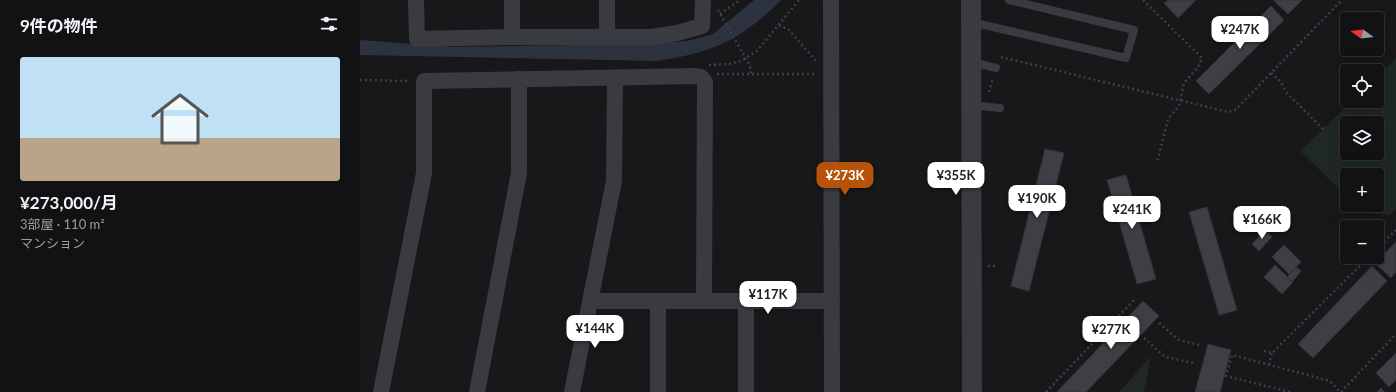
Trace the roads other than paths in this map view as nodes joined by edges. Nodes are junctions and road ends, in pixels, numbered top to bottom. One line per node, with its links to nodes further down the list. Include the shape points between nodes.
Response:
1 (416, 0): 9 (street, via 417,39)
2 (512, 0): 9 (street)
3 (607, 0): 10 (street)
4 (703, 0): 10 (street, via 702,26 651,37)
5 (831, 0): 21 (street, via 826,74)
6 (971, 0): 8 (street)
7 (1009, 0): 8 (lane, via 1134,30 1126,58)
8 (971, 22): 11 (street)
9 (512, 37): 10 (street)
10 (607, 37)
11 (971, 62): 12 (lane); 15 (street)
12 (996, 68)
13 (615, 78): 14 (street); 17 (street, via 614,181); 19 (street, via 696,76 706,82)
14 (519, 79): 22 (street, via 424,81 424,173); 23 (street, via 519,173)
15 (972, 105): 16 (lane); 28 (street)
16 (1000, 108)
17 (591, 301): 18 (street); 24 (street)
18 (658, 301): 19 (street); 25 (street)
19 (704, 301): 20 (street)
20 (746, 301): 21 (street); 26 (street)
21 (832, 301): 27 (street)
22 (381, 392)
23 (477, 392)
24 (572, 392)
25 (658, 392)
26 (746, 392)
27 (832, 392)
28 (972, 392)

